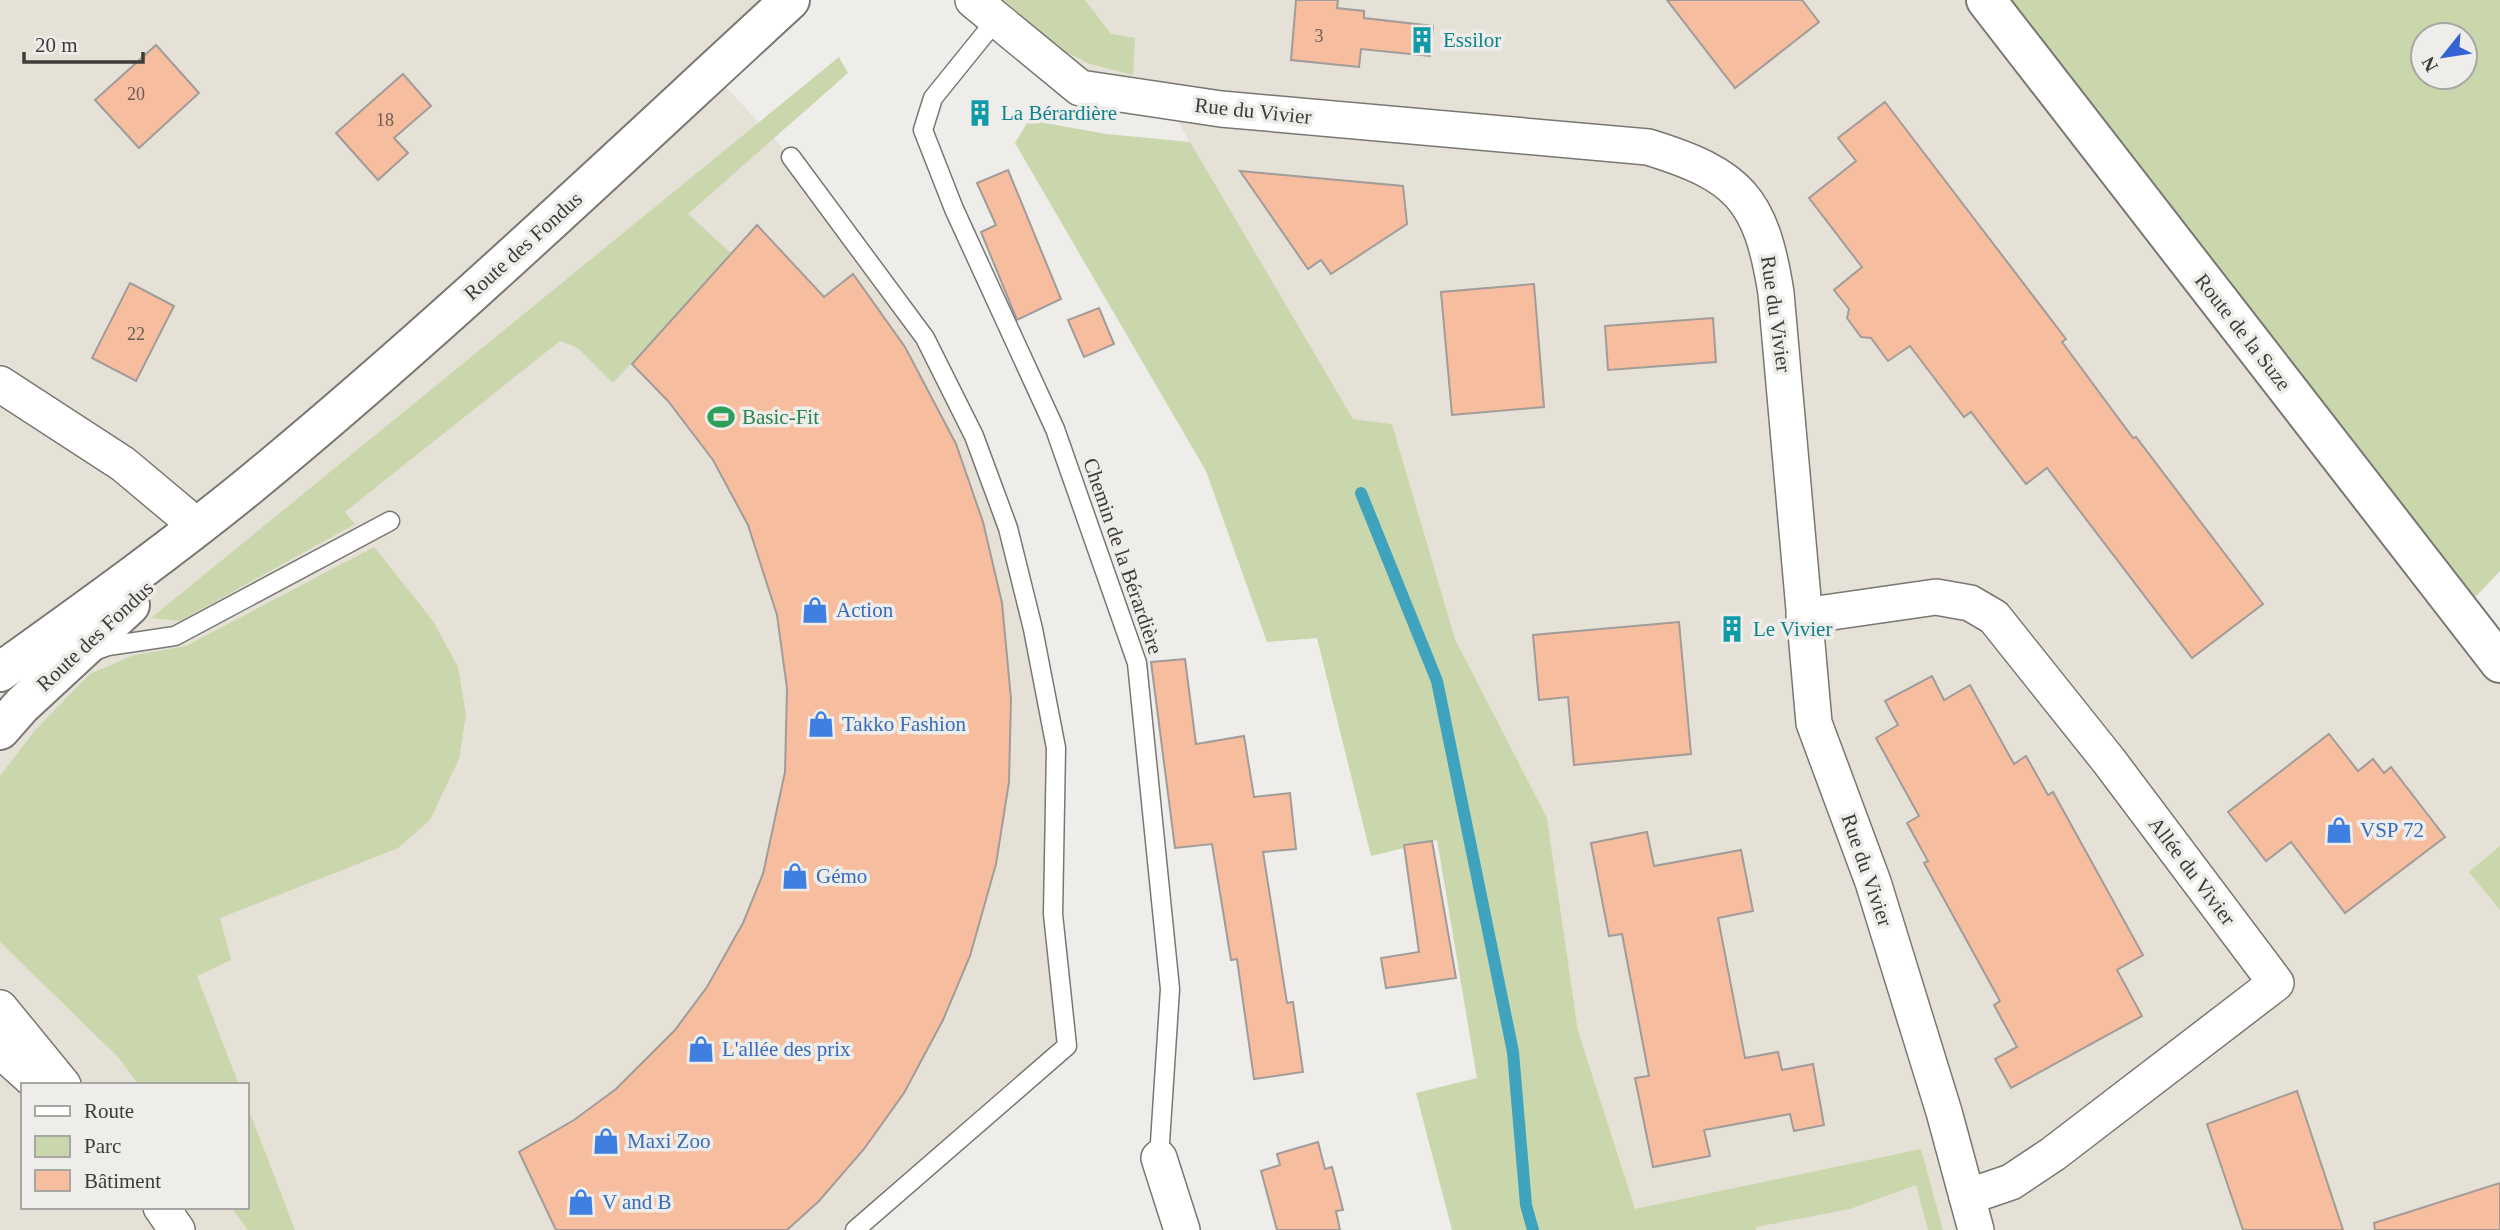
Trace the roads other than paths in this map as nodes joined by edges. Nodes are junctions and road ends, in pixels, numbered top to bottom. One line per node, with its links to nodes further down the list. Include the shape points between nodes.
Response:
1 (790, 0): 6 (street, Route des Fondus, via 471,294)
2 (1986, 0): 11 (street, Route de la Suze)
3 (985, 10): 9 (street, Rue du Vivier, via 1080,88 1220,109 1647,147 1697,162 1733,188 1760,223 1770,257); 18 (lane, Chemin de la Bérardière, via 933,98 923,130 954,209 1055,429 1137,663 1170,989)
4 (791, 157): 22 (lane, via 925,338 974,436 1009,528 1056,748 1053,914 1067,1046)
5 (0, 384): 8 (street, via 123,464)
6 (250, 485): 8 (street, Route des Fondus); 10 (street, Route des Fondus, via 121,615)
7 (390, 521): 10 (lane, via 175,636 108,646)
8 (197, 526): 12 (street, Route des Fondus)
9 (1804, 616): 20 (street, Rue du Vivier, via 1814,723 1873,882); 20 (street, Allée du Vivier, via 1936,597 1970,603 1994,617 2062,699 2276,983)
10 (65, 663): 13 (street, Route des Fondus)
11 (2500, 663)
12 (0, 672)
13 (0, 730)
14 (0, 1008): 17 (street)
15 (0, 1050): 16 (street)
16 (37, 1083)
17 (61, 1083)
18 (1159, 1158): 23 (street)
19 (162, 1209): 21 (street)
20 (1972, 1214)
21 (177, 1230)
22 (855, 1230)
23 (1182, 1230)

